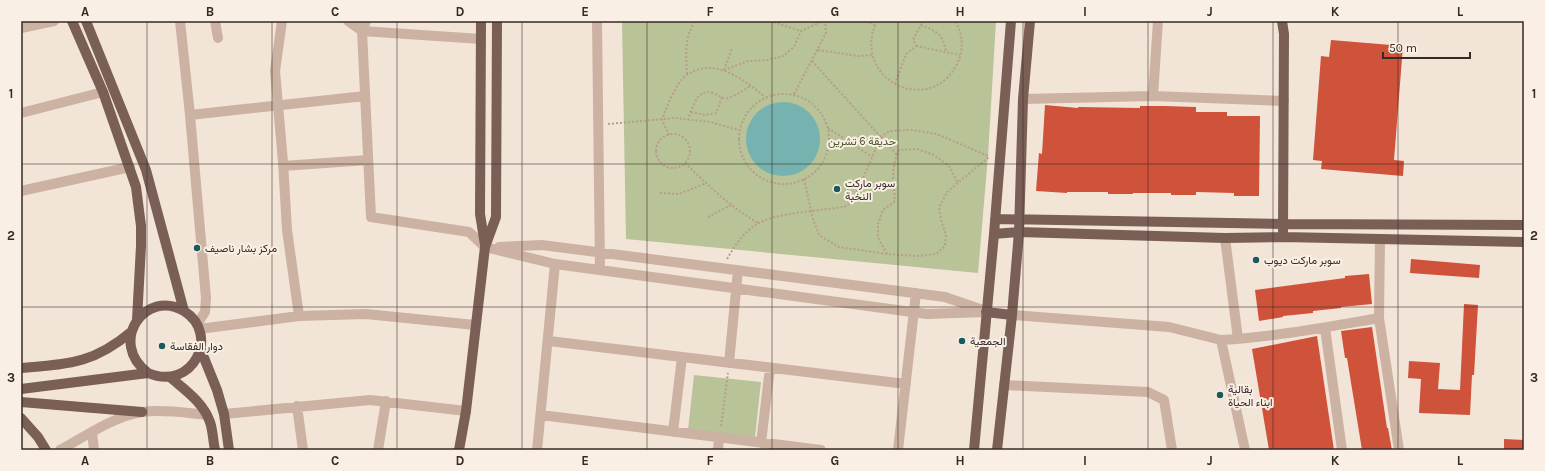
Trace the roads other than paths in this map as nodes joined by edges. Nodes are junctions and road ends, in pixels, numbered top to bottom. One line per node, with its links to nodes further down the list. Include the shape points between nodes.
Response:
1 (54, 21): 17 (street)
2 (72, 21): 21 (main road)
3 (86, 21): 52 (main road, via 146,170)
4 (180, 21): 28 (street)
5 (215, 21): 19 (street)
6 (282, 21): 26 (street, via 275,71)
7 (348, 21): 16 (street)
8 (481, 21): 20 (main road)
9 (497, 21): 45 (main road, via 496,217)
10 (597, 21): 46 (street)
11 (1011, 21): 33 (main road)
12 (1030, 21): 24 (main road)
13 (1158, 21): 23 (street)
14 (1282, 21): 18 (main road)
15 (1289, 21): 18 (main road)
16 (364, 26): 20 (street); 22 (street)
17 (21, 28)
18 (1284, 34): 25 (main road)
19 (218, 38)
20 (481, 39): 45 (main road, via 480,214)
21 (103, 92): 27 (street); 31 (main road)
22 (365, 96): 26 (street); 29 (street)
23 (1154, 96): 24 (street); 25 (street)
24 (1023, 99): 34 (main road)
25 (1284, 101): 35 (main road)
26 (278, 106): 28 (street); 30 (street)
27 (21, 113)
28 (190, 115): 60 (street, via 206,298 205,312)
29 (368, 160): 30 (street); 45 (street, via 371,217 469,232)
30 (283, 166): 56 (street, via 287,230)
31 (130, 167): 32 (street); 58 (main road, via 136,187 141,226)
32 (21, 191)
33 (995, 219): 34 (main road); 39 (main road)
34 (1018, 220): 35 (main road); 38 (main road)
35 (1283, 224): 36 (main road); 40 (main road)
36 (1494, 225): 37 (main road); 43 (main road)
37 (1524, 225)
38 (1019, 232): 39 (main road); 41 (main road); 55 (main road)
39 (994, 234): 54 (main road)
40 (1283, 237): 41 (main road); 42 (main road)
41 (1225, 238): 63 (street)
42 (1380, 239): 43 (main road); 57 (street)
43 (1491, 242): 44 (main road)
44 (1524, 242)
45 (485, 247): 46 (street, via 542,245); 47 (street); 59 (main road)
46 (600, 253): 48 (street); 49 (street)
47 (556, 264): 48 (street); 65 (street)
48 (600, 270): 50 (street)
49 (738, 270): 50 (street); 51 (street)
50 (737, 288): 53 (street); 68 (street)
51 (916, 293): 53 (street); 54 (street, via 945,297)
52 (184, 311): 58 (main road, via 164,306 149,310); 60 (main road)
53 (915, 312): 54 (street); 73 (street)
54 (986, 312): 55 (main road); 101 (main road)
55 (1012, 315): 64 (street, via 1169,327); 74 (main road)
56 (299, 316): 59 (street, via 366,314); 60 (street)
57 (1379, 318): 61 (street); 106 (street)
58 (137, 320): 62 (main road)
59 (475, 325): 79 (main road)
60 (198, 326): 66 (main road)
61 (1325, 328): 63 (street); 105 (street)
62 (131, 332): 69 (main road, via 104,352 86,359 70,364); 71 (main road, via 133,355 140,367)
63 (1238, 339): 64 (street)
64 (1221, 340): 104 (street)
65 (548, 341): 67 (street); 83 (street)
66 (200, 348): 72 (main road, via 190,368); 81 (main road)
67 (682, 357): 68 (street); 86 (street)
68 (729, 363): 70 (street)
69 (21, 368)
70 (770, 368): 73 (street); 88 (street)
71 (148, 373): 72 (main road); 75 (main road)
72 (170, 377): 82 (main road, via 198,402)
73 (906, 384): 100 (street)
74 (1004, 385): 102 (main road); 103 (street, via 1148,392 1164,400)
75 (21, 389)
76 (386, 401): 78 (street); 79 (street); 95 (street)
77 (21, 402): 80 (main road)
78 (297, 406): 81 (street); 94 (street)
79 (466, 411): 96 (main road)
80 (142, 412): 82 (street); 85 (street, via 121,418)
81 (224, 414): 93 (main road)
82 (207, 415): 92 (main road)
83 (541, 415): 86 (street); 97 (street)
84 (21, 418): 89 (main road)
85 (92, 432): 90 (street); 91 (street)
86 (673, 432): 87 (street)
87 (720, 438): 88 (street); 98 (street)
88 (761, 443): 99 (street)
89 (46, 450)
90 (60, 450)
91 (94, 450)
92 (215, 450)
93 (229, 450)
94 (302, 450)
95 (378, 450)
96 (459, 450)
97 (537, 450)
98 (718, 450)
99 (821, 450)
100 (898, 450)
101 (974, 450)
102 (997, 450)
103 (1172, 450)
104 (1245, 450)
105 (1342, 450)
106 (1399, 450)

